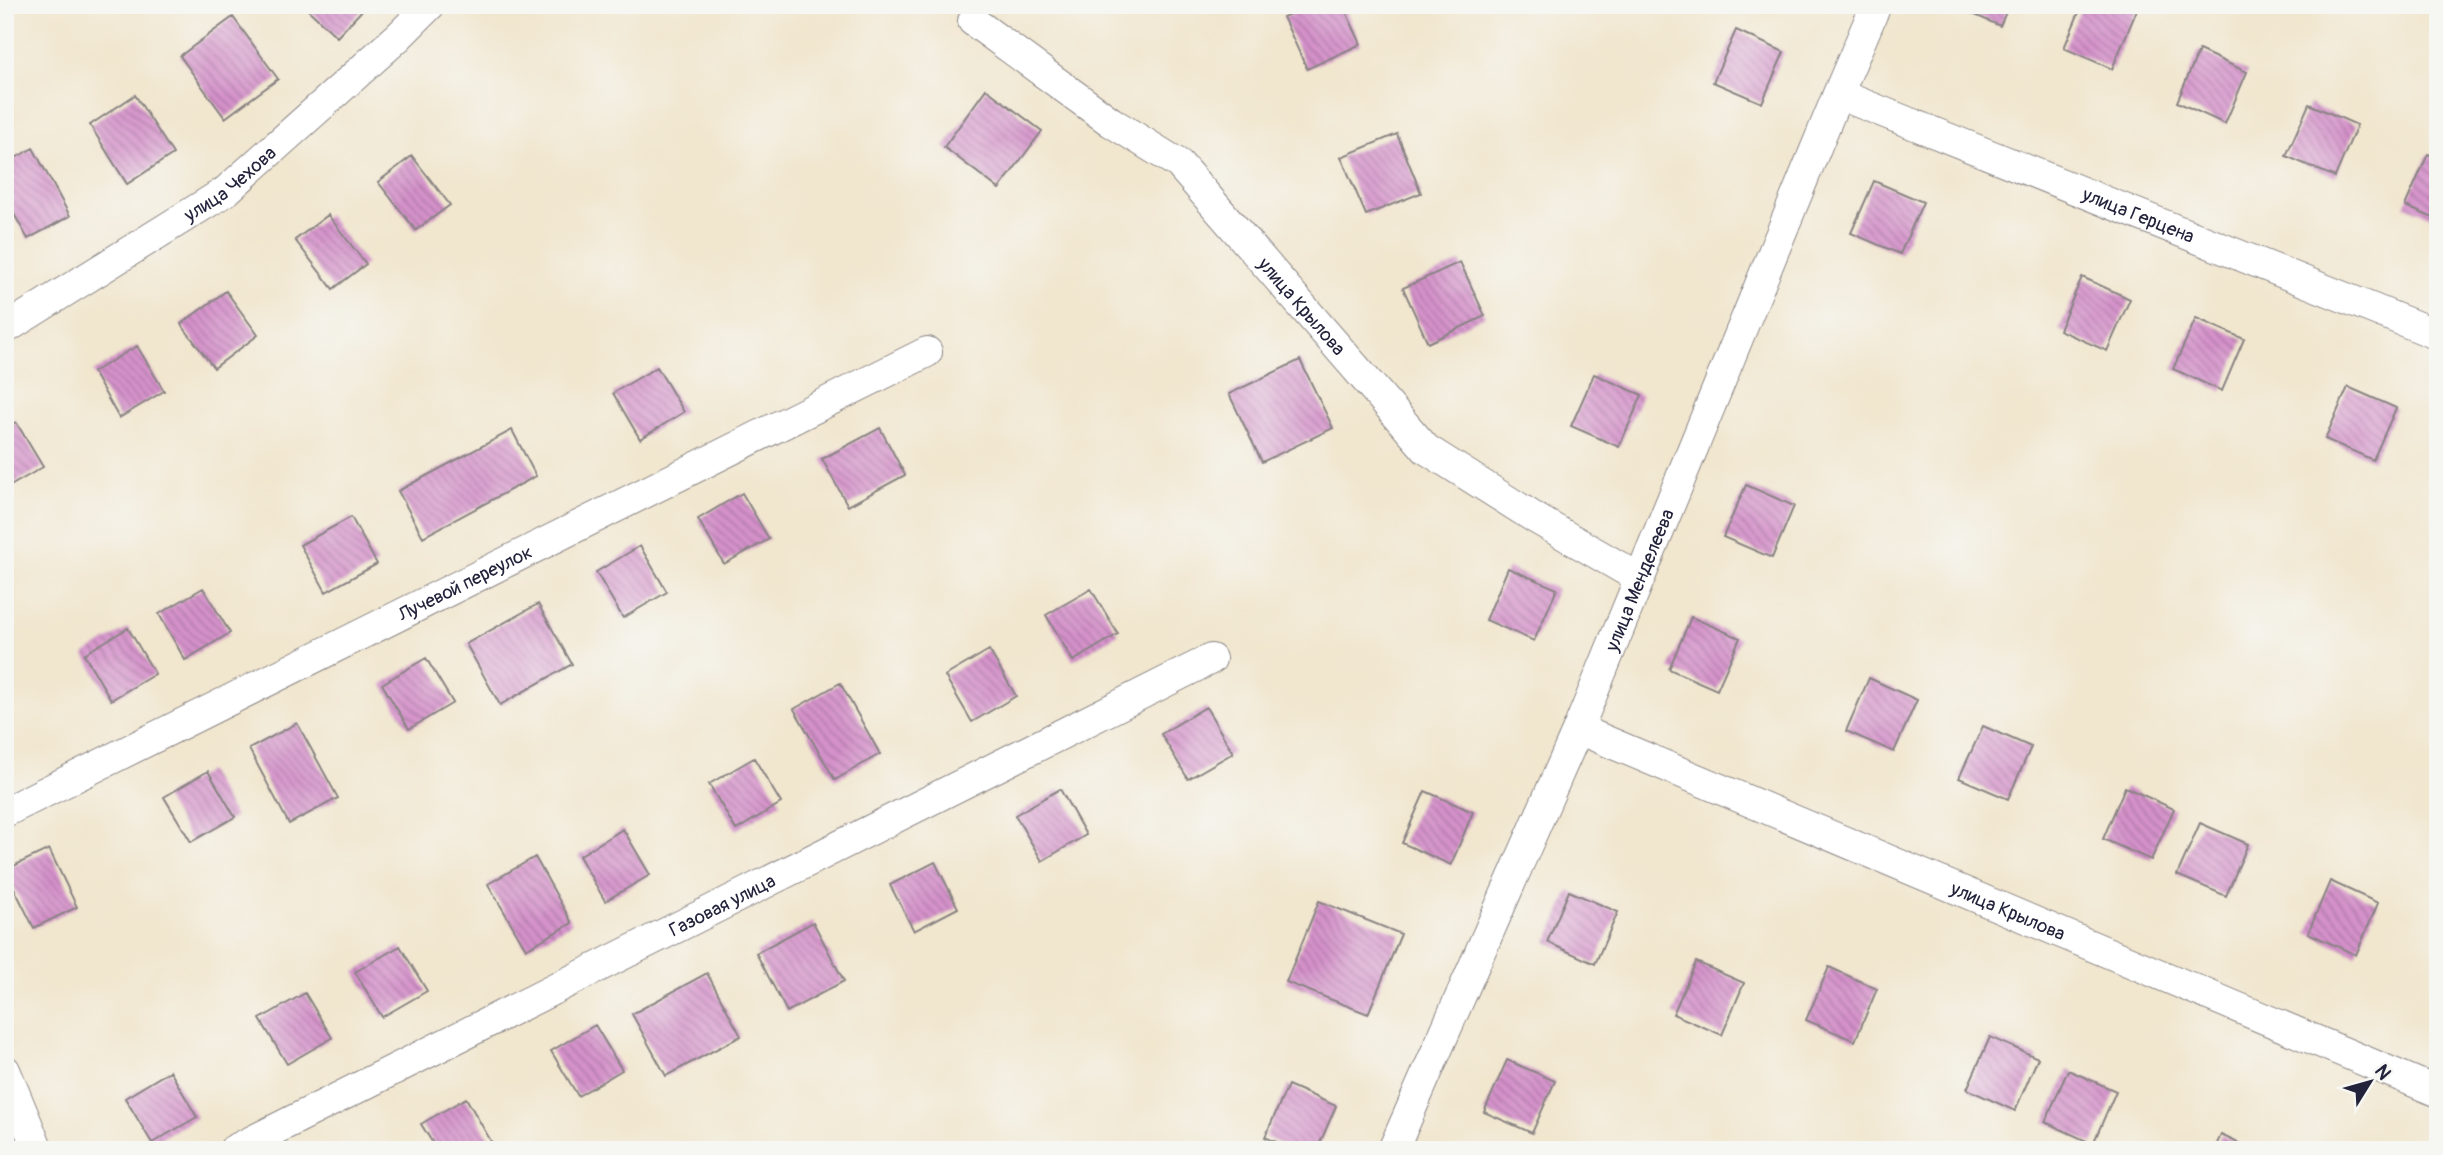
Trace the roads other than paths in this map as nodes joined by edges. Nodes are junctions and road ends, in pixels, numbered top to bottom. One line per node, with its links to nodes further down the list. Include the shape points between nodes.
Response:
1 (430, 5): 5 (street, улица Чехова, via 226,191)
2 (1876, 5): 4 (street, улица Менделеева)
3 (973, 21): 8 (street, улица Крылова, via 1111,122 1179,164 1426,449)
4 (1838, 94): 6 (street, улица Герцена); 8 (street, улица Менделеева)
5 (5, 329)
6 (2438, 335)
7 (927, 352): 11 (street, Лучевой переулок)
8 (1639, 579): 10 (street, улица Менделеева)
9 (1211, 659): 15 (street, Газовая улица)
10 (1578, 729): 13 (street, улица Крылова); 16 (street, улица Менделеева)
11 (5, 813)
12 (5, 1070): 14 (street)
13 (2438, 1092)
14 (38, 1150)
15 (234, 1150)
16 (1393, 1150)

